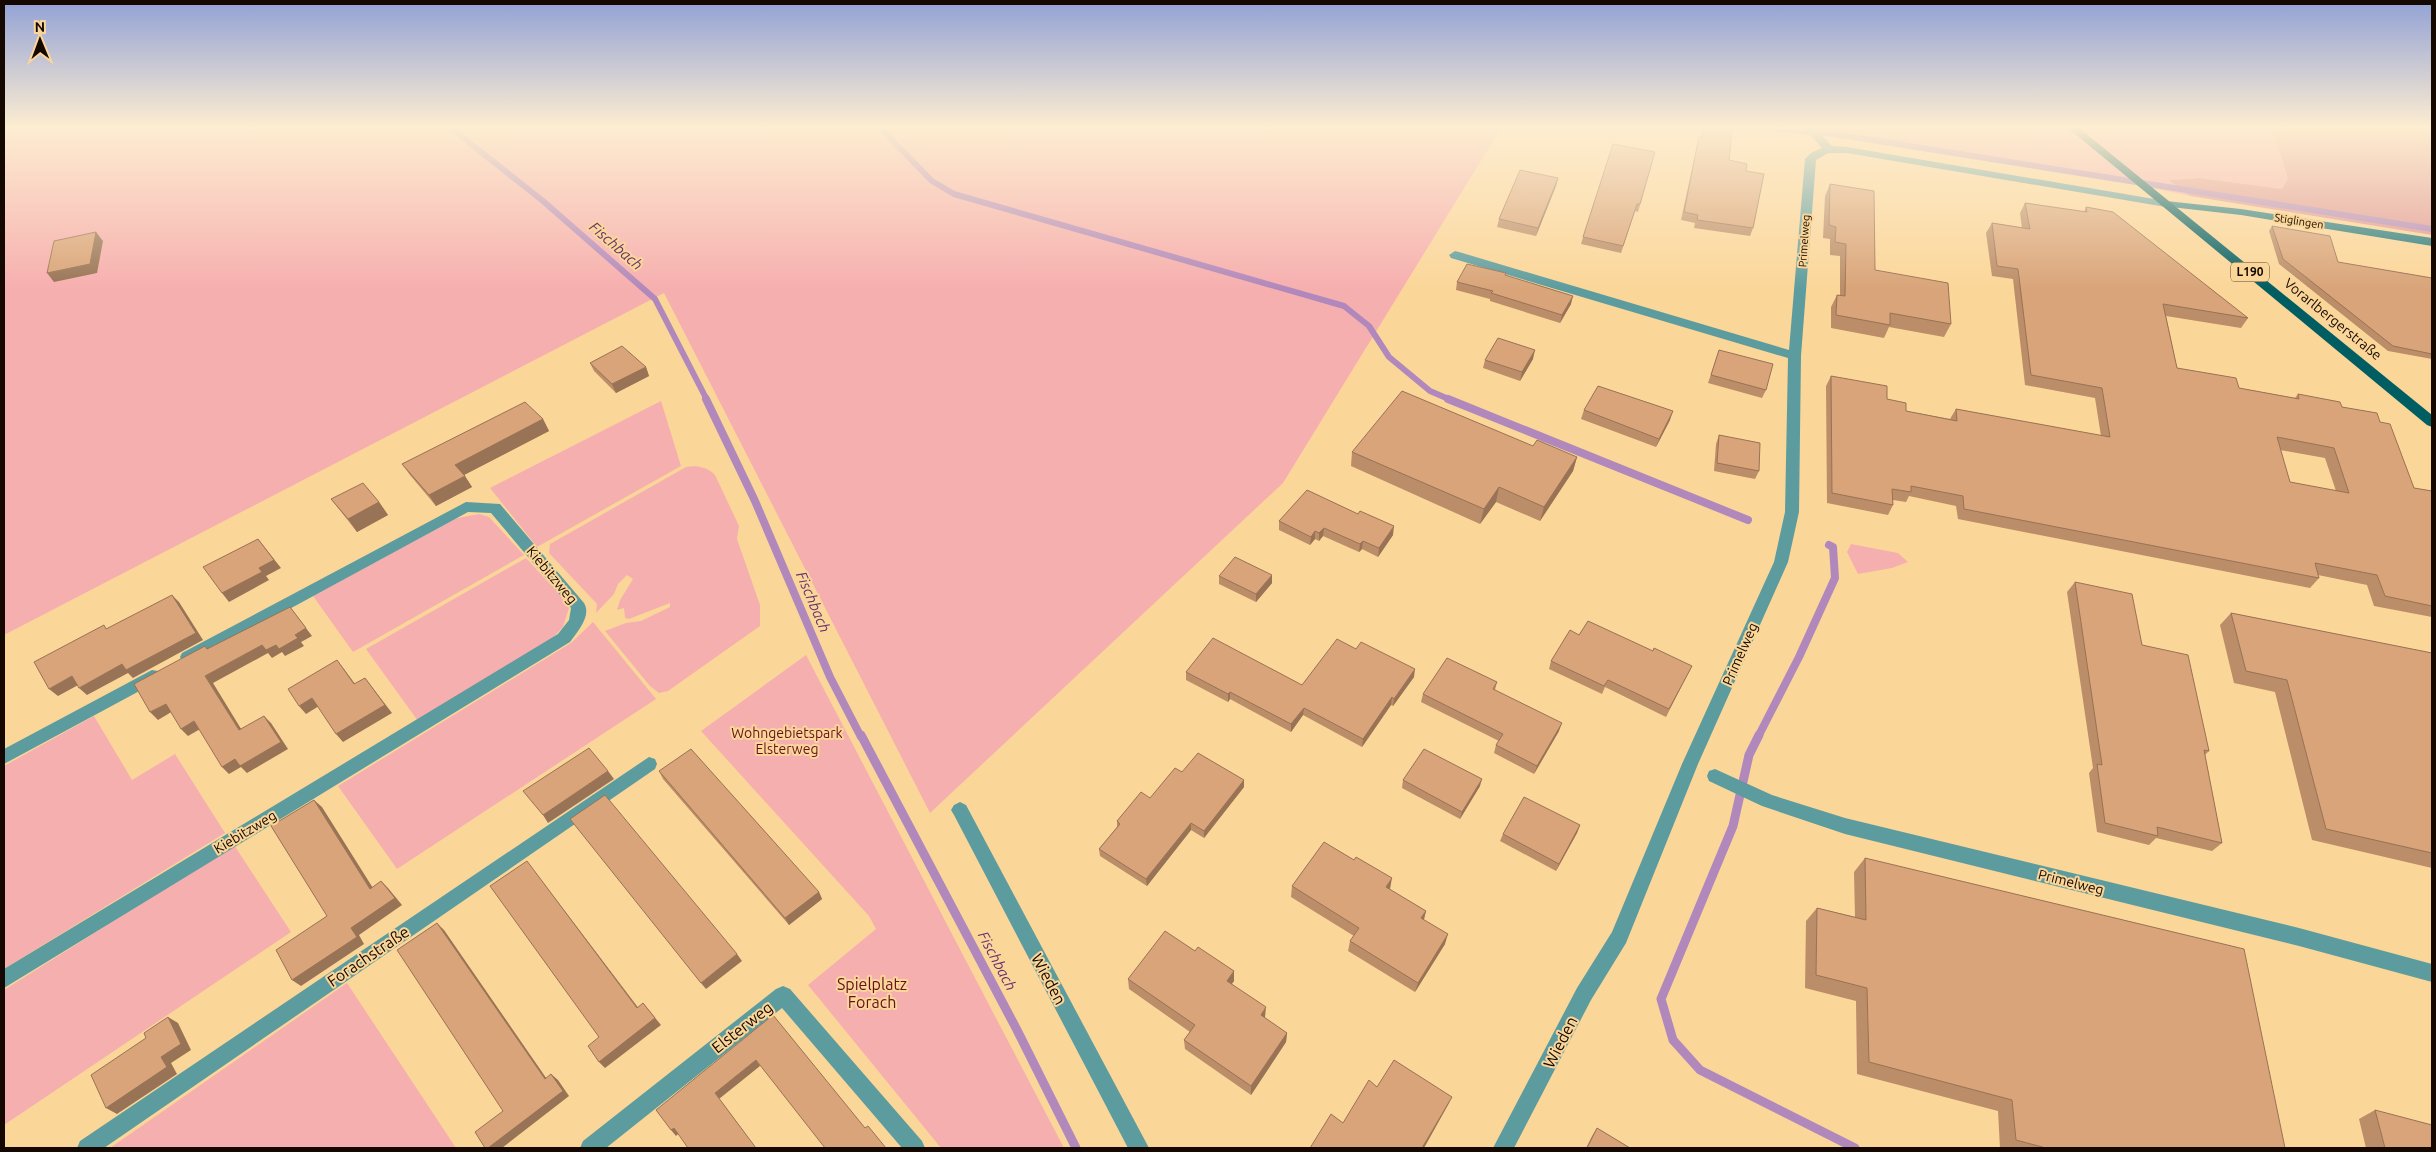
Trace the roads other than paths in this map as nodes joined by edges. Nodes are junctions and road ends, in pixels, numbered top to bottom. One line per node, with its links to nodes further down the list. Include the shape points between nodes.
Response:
1 (1809, 182): 7 (street, Primelweg)
2 (2040, 182): 4 (street)
3 (2139, 182): 4 (main road, Vorarlbergerstraße / L190)
4 (2166, 204): 5 (main road, Stiglingen, via 2241,212); 8 (main road, Vorarlbergerstraße / L190)
5 (2432, 242)
6 (1455, 255): 7 (street)
7 (1795, 356): 13 (street, Primelweg, via 1792,512 1781,562 1690,764)
8 (2432, 422)
9 (4, 757): 15 (street, Kiebitzweg, via 466,507 495,508 579,607 576,622 564,638)
10 (649, 764): 16 (street, Forachstraße)
11 (1715, 776): 14 (street, Primelweg, via 1768,801 1845,826 2299,937)
12 (960, 810): 19 (street, Wieden)
13 (1619, 937): 20 (street, Wieden, via 1584,994)
14 (2432, 973)
15 (4, 979)
16 (87, 1148)
17 (590, 1148): 18 (street, Elsterweg, via 784,994)
18 (915, 1148)
19 (1139, 1148)
20 (1503, 1148)

